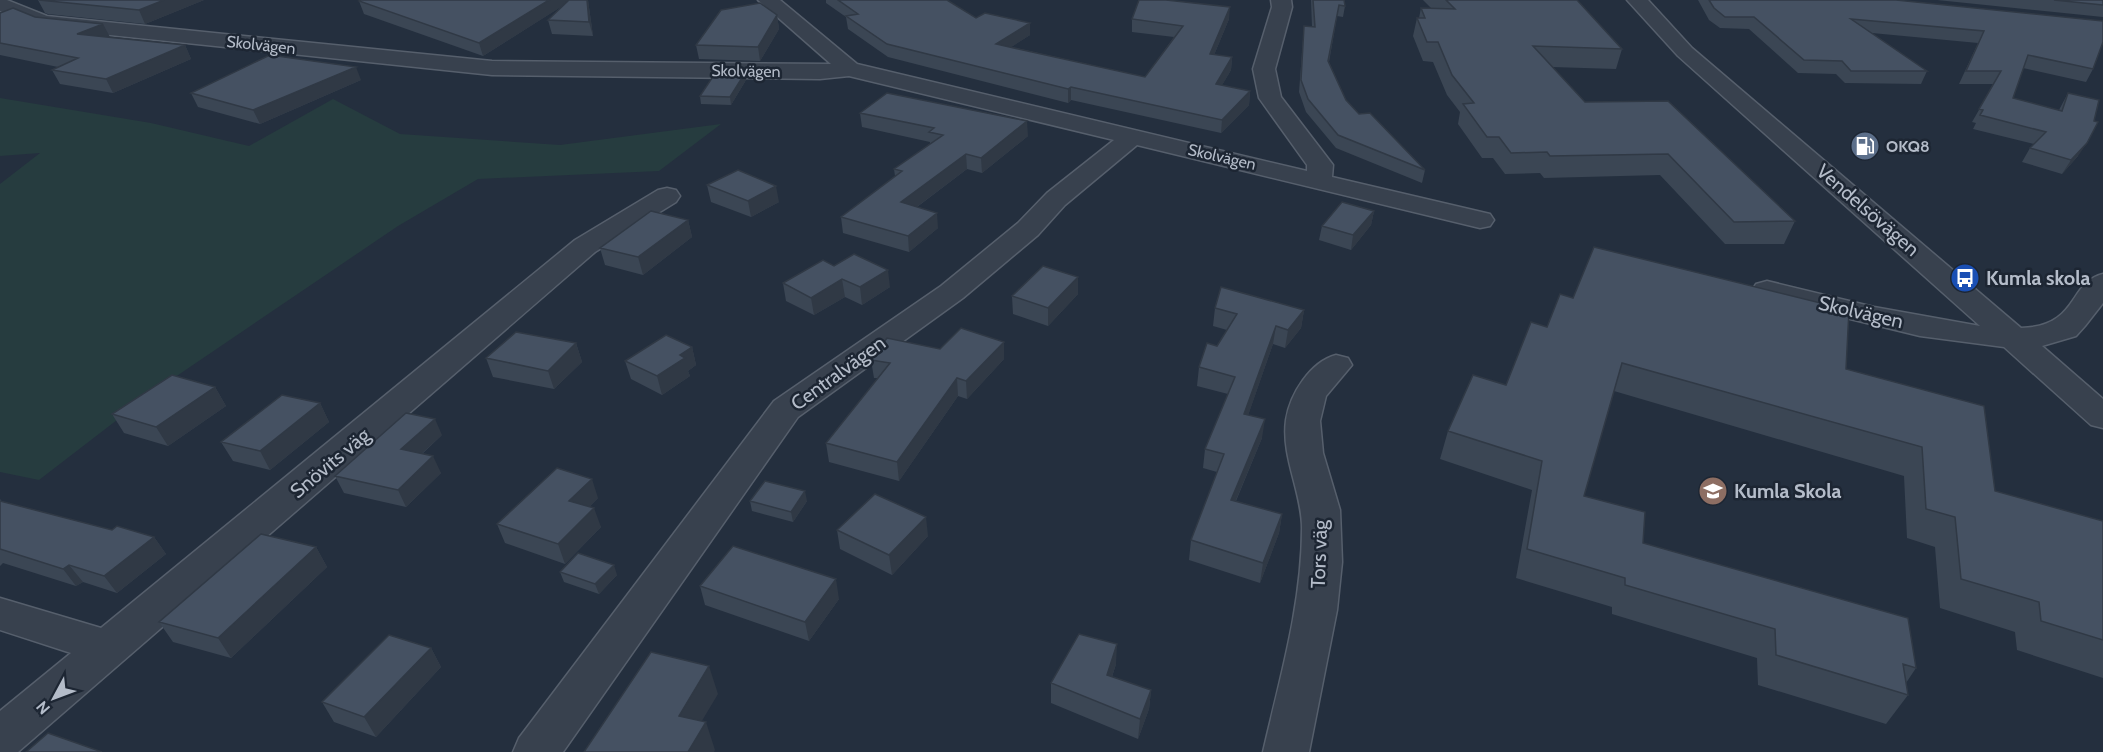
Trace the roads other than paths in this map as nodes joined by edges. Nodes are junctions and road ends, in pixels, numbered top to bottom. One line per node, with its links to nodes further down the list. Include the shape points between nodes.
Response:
1 (1281, 0): 7 (street, via 1264,69 1270,98 1320,165)
2 (1637, 0): 12 (street, Vendelsövägen, via 1685,52)
3 (774, 1): 5 (street)
4 (0, 4): 5 (street, Skolvägen, via 43,22 492,68 820,72)
5 (849, 69): 6 (street, Skolvägen)
6 (1132, 136): 7 (street, Skolvägen); 18 (street, Centralvägen, via 952,292 786,409)
7 (1319, 180): 9 (street, Skolvägen)
8 (667, 196): 16 (street, Snövits väg, via 585,246)
9 (1480, 220)
10 (1735, 282): 12 (street, Skolvägen, via 1921,326)
11 (2103, 283): 12 (street, Skolvägen, via 2065,329 2047,336)
12 (2016, 339): 14 (street, Vendelsövägen)
13 (1336, 365): 19 (street, Tors väg, via 1310,394 1303,421 1305,453 1321,510 1322,562 1316,610)
14 (2103, 417)
15 (0, 614): 16 (street)
16 (109, 648): 17 (street, Snövits väg)
17 (0, 739)
18 (536, 752)
19 (1286, 752)

